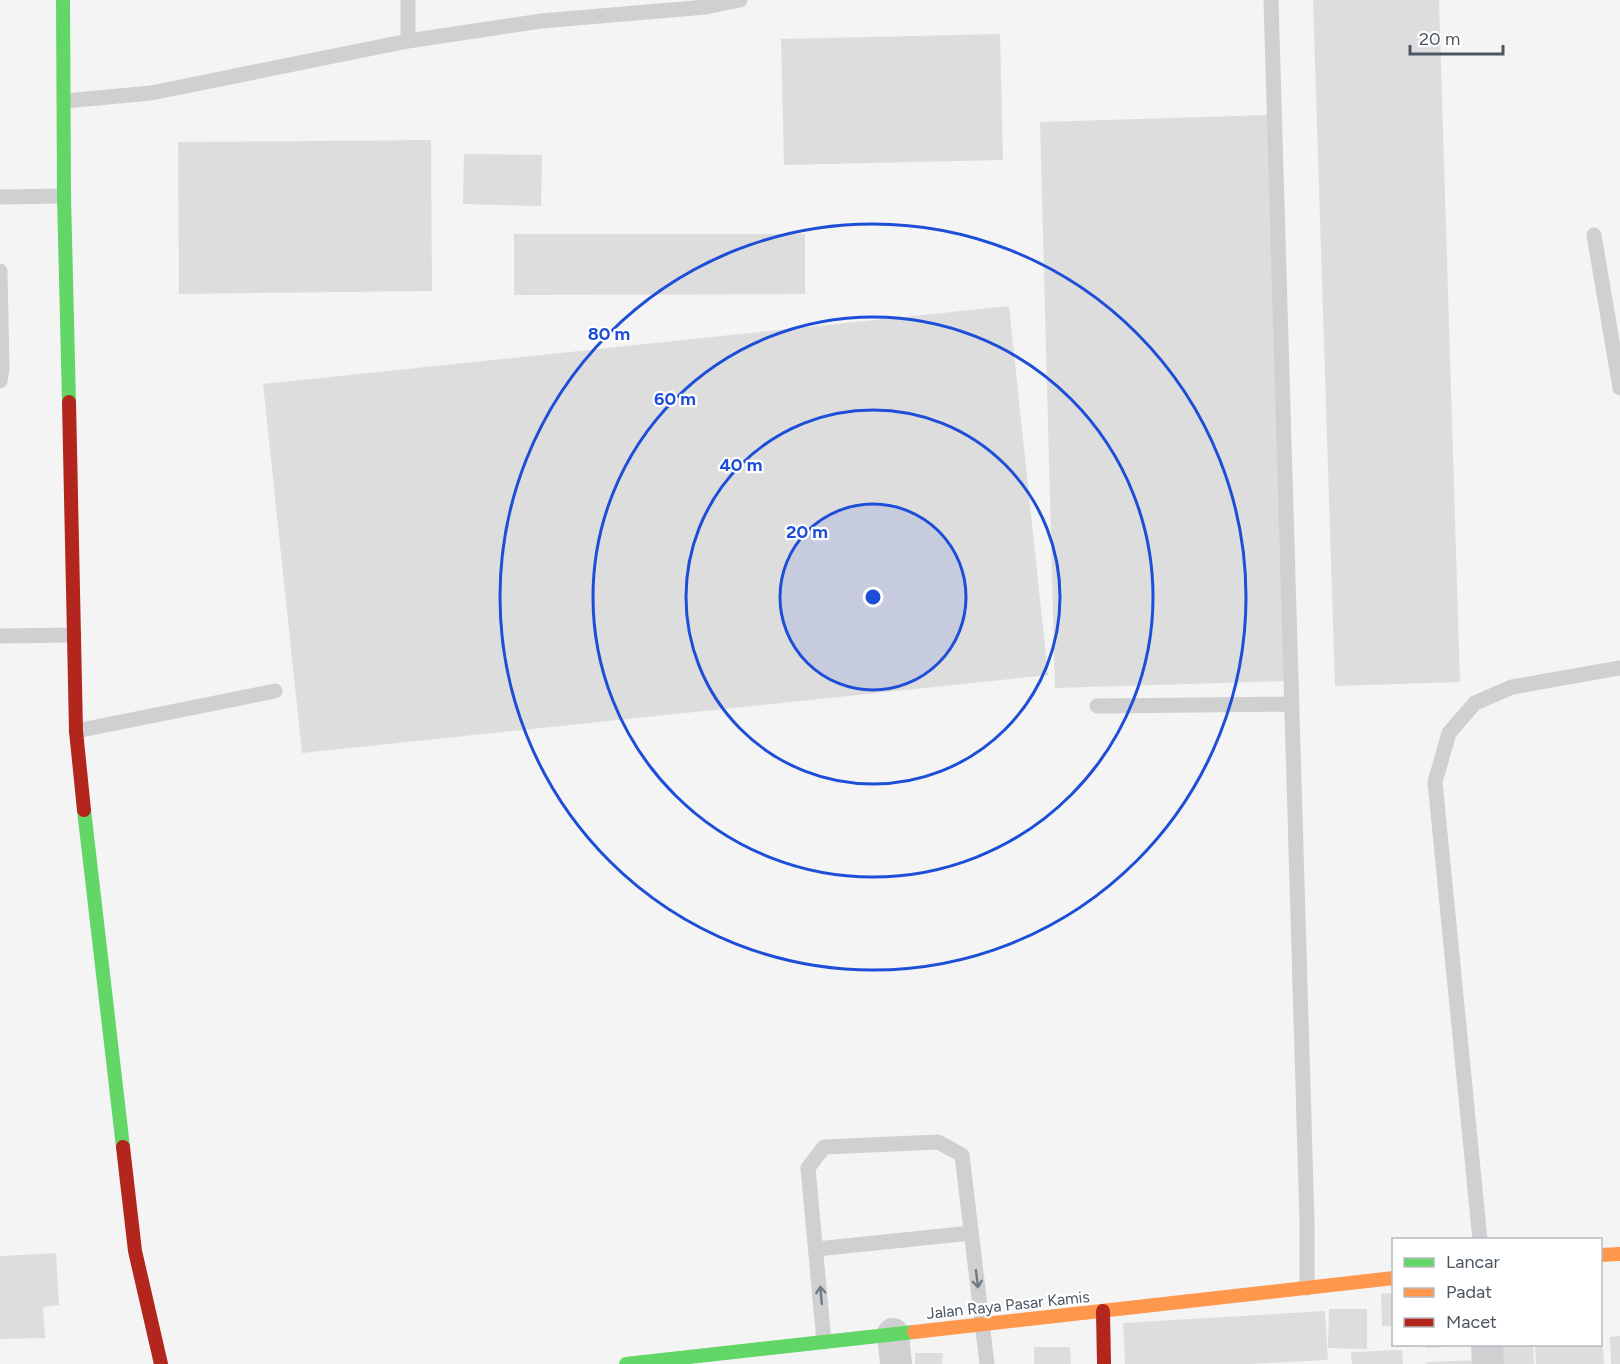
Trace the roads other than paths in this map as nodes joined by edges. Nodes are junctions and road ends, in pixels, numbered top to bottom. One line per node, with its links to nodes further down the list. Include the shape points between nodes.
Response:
1 (63, 0): 7 (street)
2 (408, 0): 6 (lane)
3 (740, 0): 5 (lane)
4 (1271, 0): 18 (lane)
5 (706, 3): 6 (lane, via 541,21)
6 (408, 41): 7 (lane, via 152,93)
7 (65, 101): 8 (street)
8 (64, 196): 9 (lane); 14 (street)
9 (0, 197)
10 (1594, 235): 13 (lane)
11 (0, 271): 12 (lane)
12 (0, 381)
13 (1620, 388)
14 (74, 635): 15 (lane); 20 (street)
15 (0, 636)
16 (1620, 668): 22 (lane, via 1512,687 1475,703 1449,733 1435,782)
17 (275, 691): 20 (lane)
18 (1292, 704): 19 (lane); 27 (lane)
19 (1097, 706)
20 (76, 731): 34 (street, via 135,1251)
21 (971, 1233): 23 (lane); 23 (lane, via 962,1155 938,1142 824,1147 808,1168); 29 (lane, one-way to 29)
22 (1480, 1238)
23 (817, 1249): 30 (lane, one-way to 23)
24 (1620, 1254): 25 (street)
25 (1602, 1255)
26 (1392, 1278): 27 (street, Jalan Raya Pasar Kamis)
27 (1307, 1288): 28 (street, Jalan Raya Pasar Kamis)
28 (1103, 1311): 29 (street, Jalan Raya Pasar Kamis); 37 (street)
29 (982, 1325): 32 (street, Jalan Raya Pasar Kamis); 36 (lane)
30 (824, 1342): 32 (street, Jalan Raya Pasar Kamis); 33 (street, Jalan Raya Pasar Kamis)
31 (1487, 1346): 38 (street)
32 (895, 1349)
33 (672, 1361): 35 (street, Jalan Raya Pasar Kamis)
34 (161, 1364)
35 (626, 1364)
36 (987, 1364)
37 (1104, 1364)
38 (1488, 1364)

